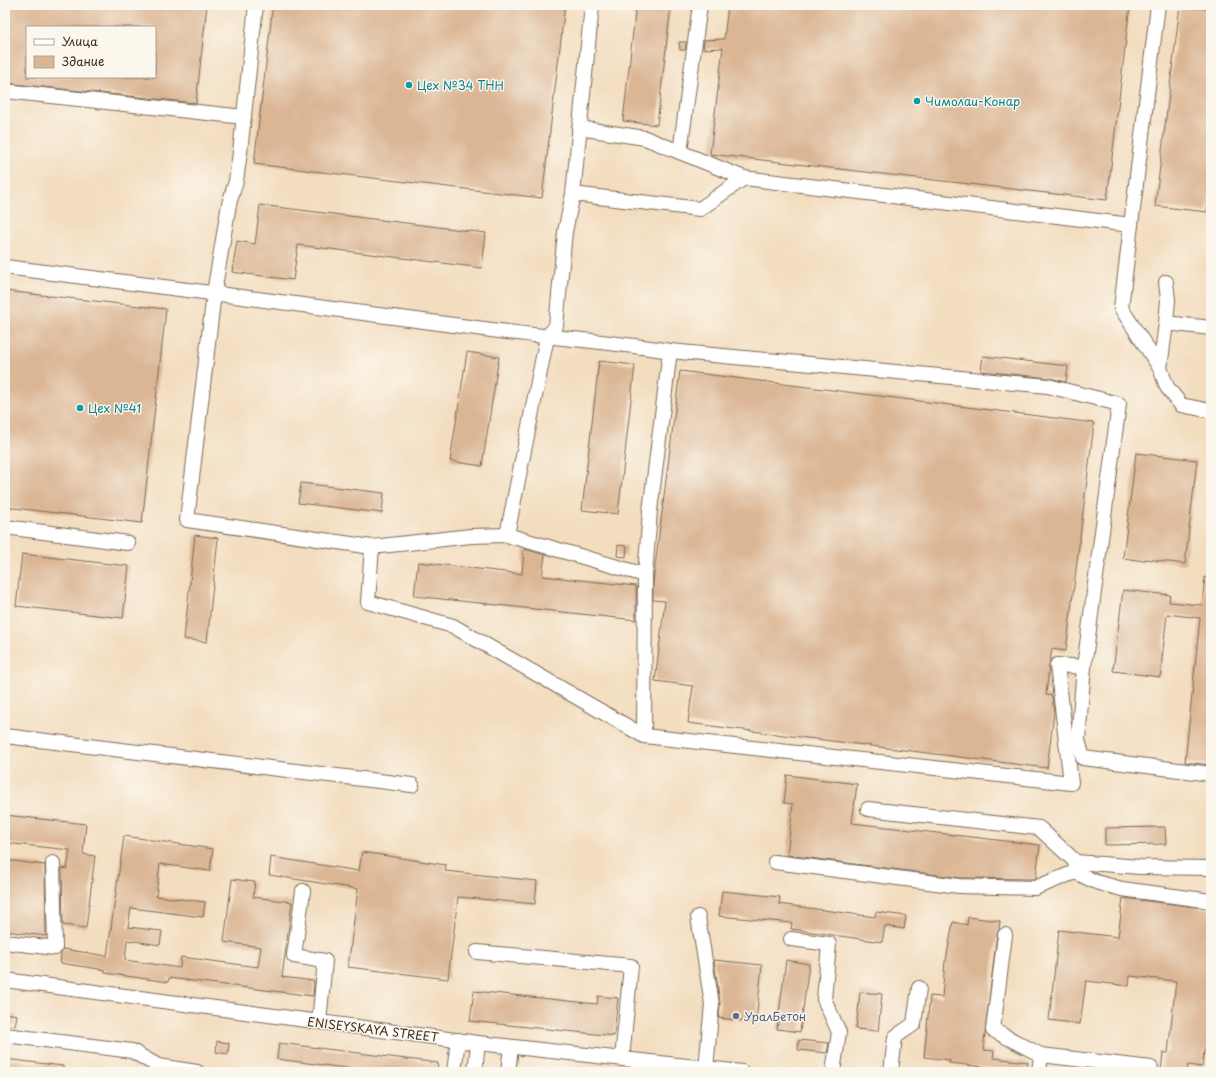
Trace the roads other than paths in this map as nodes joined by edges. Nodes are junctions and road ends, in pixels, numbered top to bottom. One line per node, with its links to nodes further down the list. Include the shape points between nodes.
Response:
1 (256, 5): 6 (street)
2 (592, 5): 7 (street)
3 (700, 5): 8 (street)
4 (1158, 5): 11 (street)
5 (5, 91): 6 (street)
6 (244, 117): 14 (street, via 236,181 229,204)
7 (579, 128): 8 (street, via 645,138); 10 (street)
8 (680, 152): 9 (street)
9 (744, 178): 10 (street, via 700,209); 11 (street)
10 (572, 194): 17 (street, via 565,232 556,326)
11 (1131, 225): 19 (street, via 1121,308)
12 (5, 267): 14 (street)
13 (1166, 282): 15 (street)
14 (214, 293): 17 (street); 24 (street, via 187,520)
15 (1166, 323): 16 (street); 19 (street)
16 (1211, 328)
17 (547, 337): 18 (street); 22 (street)
18 (670, 351): 25 (street, via 650,511); 26 (street, via 1048,386 1119,404)
19 (1160, 368): 20 (street, via 1167,387 1181,405)
20 (1211, 411)
21 (5, 527): 23 (street)
22 (507, 535): 24 (street, via 471,536); 25 (street)
23 (128, 543)
24 (372, 547): 28 (street, via 368,602 453,626)
25 (645, 575): 28 (street)
26 (1084, 667): 28 (street, via 1057,665 1071,783); 29 (street, via 1078,740 1083,758)
27 (5, 736): 30 (street)
28 (644, 736)
29 (1211, 774)
30 (412, 785)
31 (868, 809): 34 (street, via 1039,828)
32 (775, 862): 34 (street, via 959,886 1035,888)
33 (53, 863): 41 (street, via 55,948)
34 (1076, 867): 35 (street); 37 (street, via 1096,882 1122,889)
35 (1211, 868)
36 (303, 891): 45 (street, via 294,956 325,961)
37 (1211, 901)
38 (698, 917): 53 (street, via 712,1004)
39 (1005, 935): 50 (street, via 993,1030)
40 (792, 939): 61 (street, via 829,944 824,1000 839,1032)
41 (5, 942)
42 (477, 952): 51 (street, via 631,966)
43 (5, 980): 45 (street, ENISEYSKAYA STREET)
44 (919, 988): 62 (street, via 914,1024 895,1036)
45 (319, 1022): 47 (street, ENISEYSKAYA STREET)
46 (5, 1035): 55 (street, via 132,1051)
47 (458, 1040): 48 (street, ENISEYSKAYA STREET); 57 (street)
48 (478, 1043): 49 (street, ENISEYSKAYA STREET); 58 (street)
49 (511, 1047): 51 (street, ENISEYSKAYA STREET); 59 (street)
50 (1040, 1054): 54 (street); 63 (street)
51 (622, 1059): 52 (street, ENISEYSKAYA STREET)
52 (673, 1068): 53 (street, ENISEYSKAYA STREET)
53 (706, 1068): 60 (street, ENISEYSKAYA STREET)
54 (1151, 1068)
55 (158, 1069): 56 (street)
56 (197, 1072)
57 (454, 1072)
58 (475, 1072)
59 (508, 1072)
60 (738, 1072)
61 (833, 1072)
62 (890, 1072)
63 (1039, 1072)

